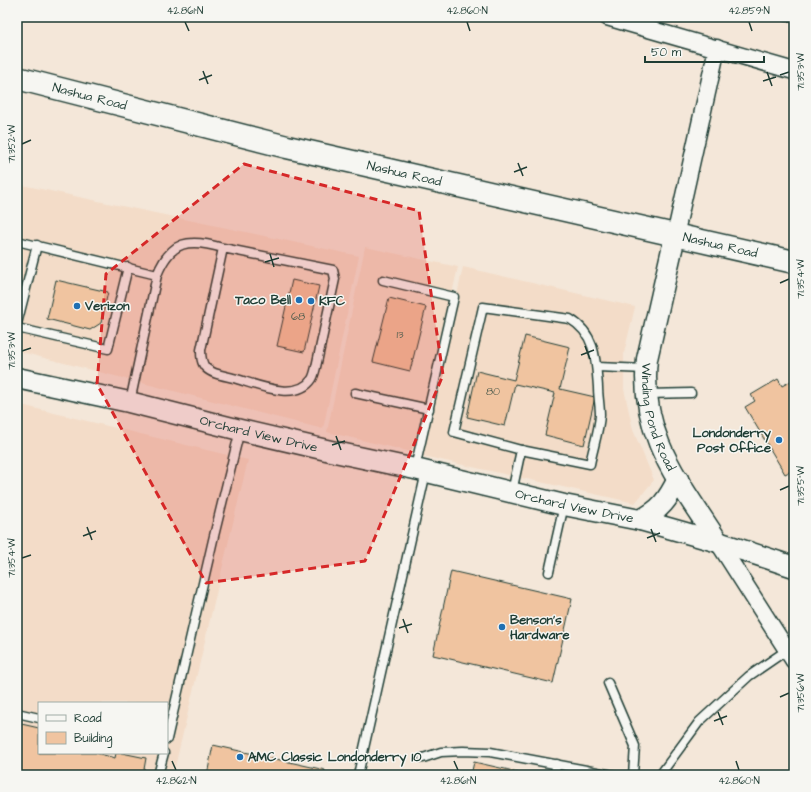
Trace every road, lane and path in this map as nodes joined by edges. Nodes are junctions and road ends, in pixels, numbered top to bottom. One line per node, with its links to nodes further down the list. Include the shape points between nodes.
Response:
1 (607, 17): 2 (street)
2 (717, 48): 3 (street); 5 (street, Winding Pond Road)
3 (794, 71)
4 (17, 78): 5 (main road, Nashua Road, via 287,147)
5 (675, 236): 9 (main road, Nashua Road); 16 (street, Winding Pond Road)
6 (17, 241): 7 (lane)
7 (37, 245): 10 (lane); 13 (lane)
8 (223, 248): 8 (lane, via 201,350 201,359 205,367 262,387 292,390 305,386 312,379 316,367 335,280 333,270); 11 (lane, via 194,242 182,245 163,261)
9 (794, 262)
10 (128, 267): 11 (lane); 14 (lane, via 108,349)
11 (157, 275): 21 (lane)
12 (383, 280): 22 (lane, via 454,297)
13 (17, 324)
14 (17, 328)
15 (597, 367): 16 (lane); 24 (lane, via 600,416 590,464); 24 (lane, via 589,338 578,324 570,320 483,307 454,432)
16 (646, 369): 20 (street, Winding Pond Road)
17 (17, 378): 21 (street, Orchard View Drive)
18 (355, 393): 22 (lane)
19 (691, 393): 20 (lane)
20 (646, 394): 26 (street, Winding Pond Road, via 653,430)
21 (129, 402): 23 (street, Orchard View Drive)
22 (429, 409): 25 (lane)
23 (240, 430): 25 (street, Orchard View Drive); 37 (lane)
24 (521, 450): 27 (lane)
25 (421, 471): 27 (street, Orchard View Drive); 42 (lane)
26 (678, 478): 29 (street, Orchard View Drive, via 664,503 652,515); 30 (street, Winding Pond Road)
27 (512, 492): 28 (street, Orchard View Drive)
28 (564, 505): 29 (street, Orchard View Drive); 32 (lane)
29 (640, 520): 30 (street, Orchard View Drive)
30 (718, 542): 31 (street, Orchard View Drive); 33 (street, Winding Pond Road)
31 (794, 567)
32 (548, 572)
33 (791, 656): 46 (lane, via 749,676 699,722)
34 (608, 682): 45 (lane, via 635,746)
35 (17, 714): 36 (lane)
36 (38, 718)
37 (168, 735)
38 (164, 754): 41 (lane)
39 (423, 758): 40 (lane, via 441,752 490,752)
40 (557, 764): 43 (lane); 44 (lane)
41 (158, 775)
42 (358, 775)
43 (554, 775)
44 (613, 775)
45 (633, 775)
46 (660, 775)

